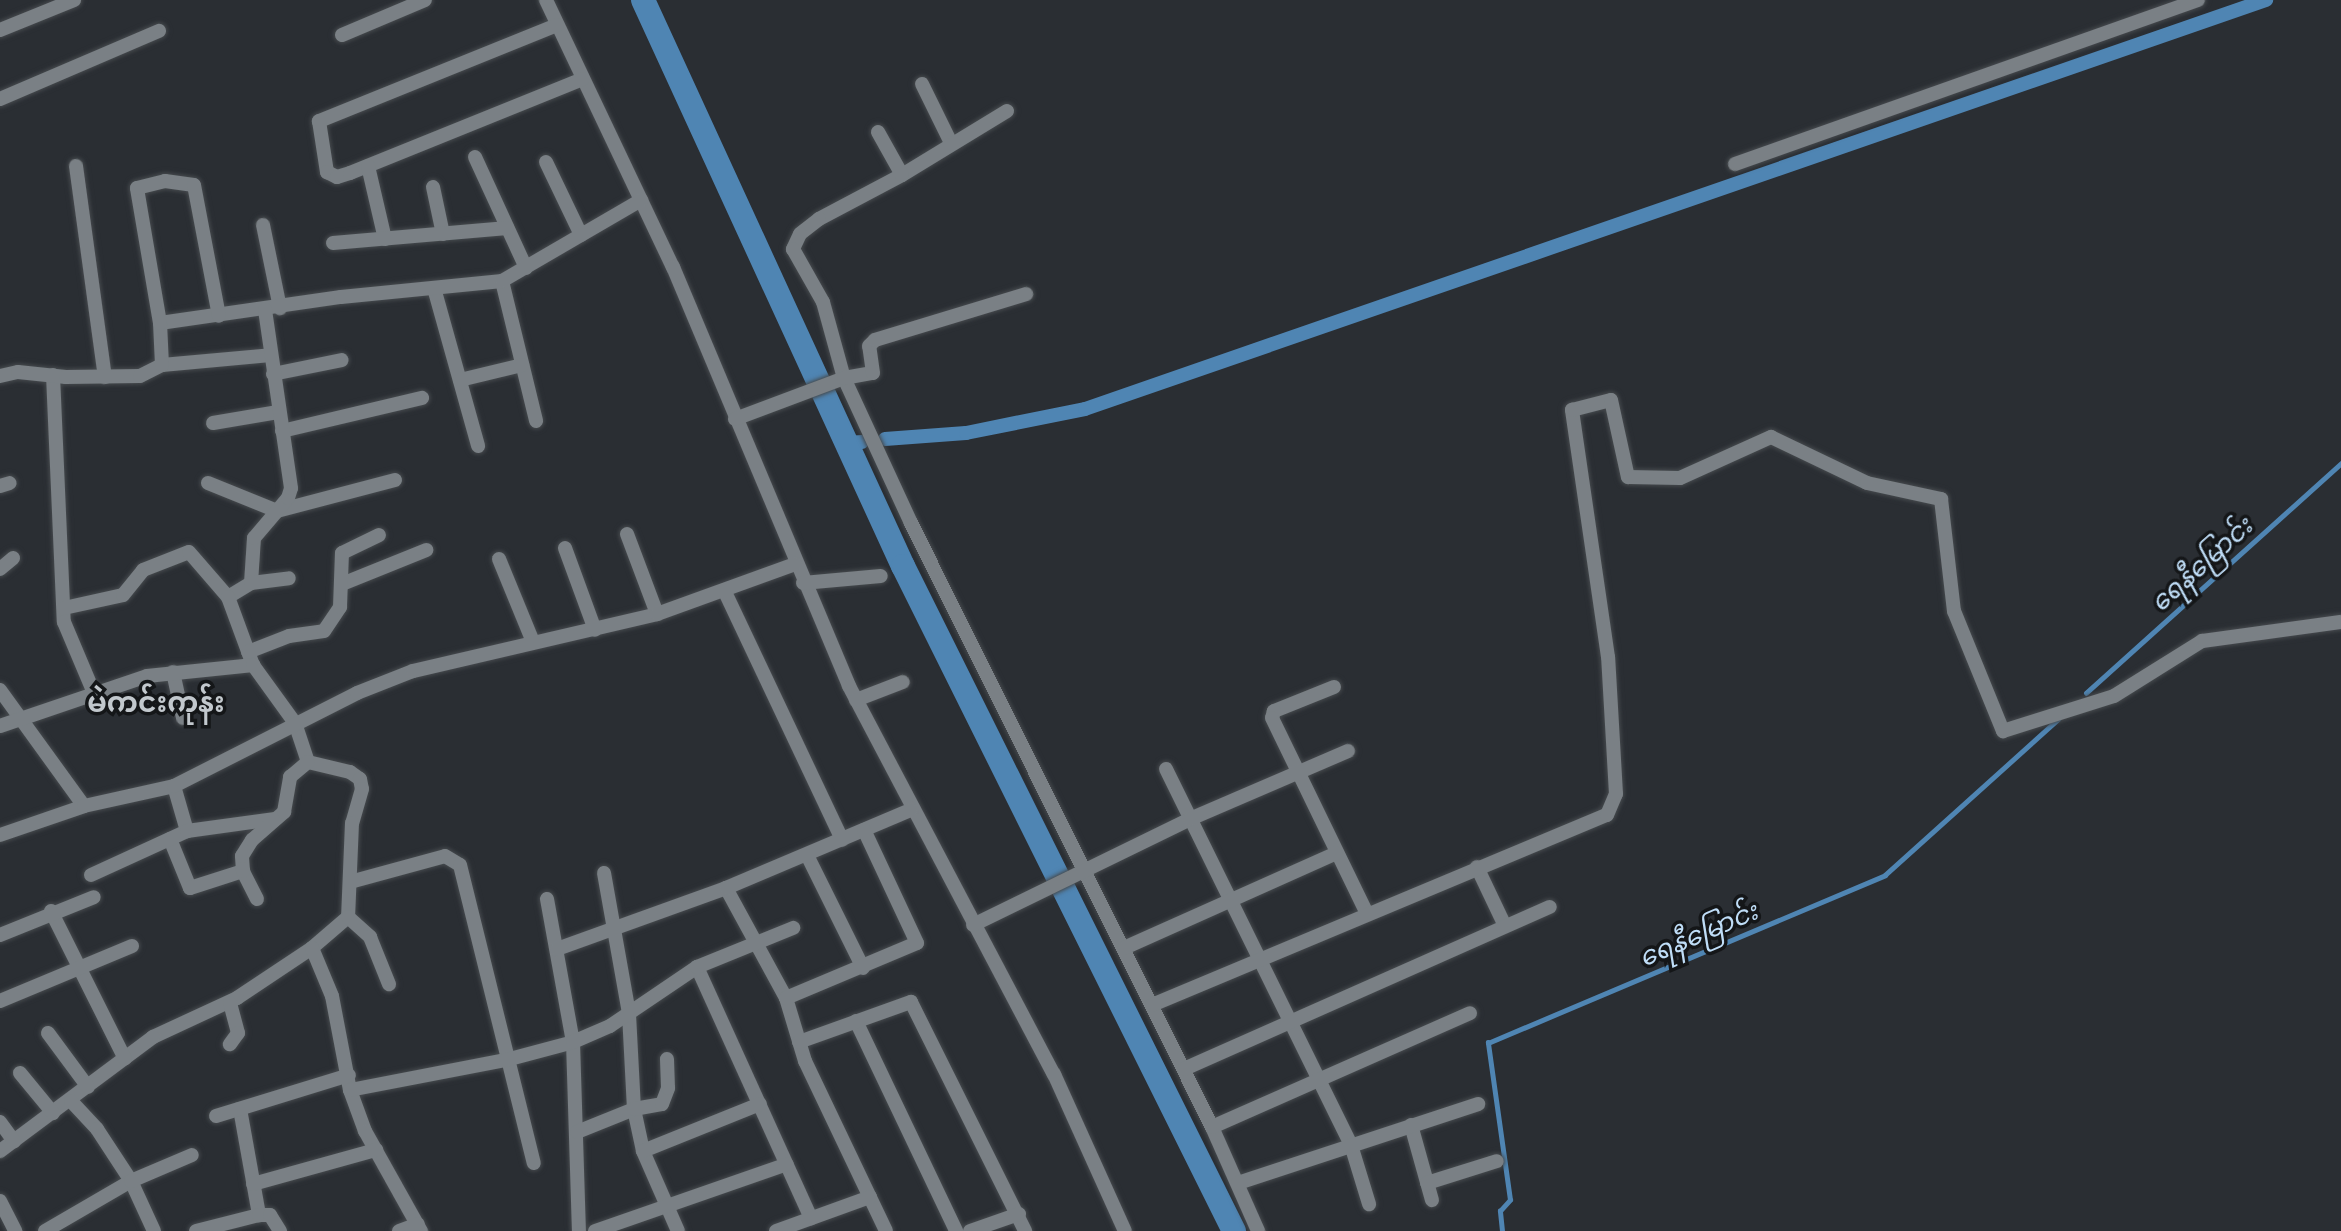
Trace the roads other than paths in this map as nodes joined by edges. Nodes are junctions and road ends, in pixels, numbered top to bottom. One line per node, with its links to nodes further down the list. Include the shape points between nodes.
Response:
1 (74, 0): 6 (street)
2 (425, 0): 8 (street)
3 (546, 0): 5 (street)
4 (2199, 0): 17 (street)
5 (557, 25): 9 (street); 19 (street, via 320,121 327,172 337,177)
6 (0, 30)
7 (159, 31): 11 (street)
8 (342, 35)
9 (583, 79): 19 (street); 22 (street)
10 (922, 85): 14 (street)
11 (0, 97)
12 (1007, 111): 14 (street)
13 (878, 132): 20 (street)
14 (951, 143): 20 (street)
15 (475, 157): 24 (street)
16 (546, 162): 26 (street)
17 (1735, 164)
18 (76, 166): 43 (street)
19 (368, 166): 27 (street)
20 (902, 175): 44 (street, via 819,219 793,244 832,324)
21 (433, 187): 25 (street)
22 (641, 200): 26 (street); 48 (street)
23 (263, 225): 33 (street)
24 (507, 228): 25 (street); 29 (street)
25 (443, 234): 27 (street)
26 (582, 235): 29 (street)
27 (385, 239): 28 (street)
28 (333, 243)
29 (526, 268): 30 (street)
30 (502, 281): 31 (street); 39 (street)
31 (434, 288): 33 (street); 45 (street)
32 (1026, 295): 44 (street, via 876,340 869,345 873,373)
33 (272, 309): 34 (street); 36 (street)
34 (219, 316): 35 (street); 35 (street, via 197,193 188,183 165,181 136,188)
35 (160, 323): 38 (street)
36 (271, 355): 38 (street); 40 (street)
37 (342, 360): 40 (street)
38 (162, 365): 43 (street, via 140,376)
39 (522, 365): 45 (street); 49 (street)
40 (273, 374): 47 (street)
41 (53, 375): 42 (street, via 18,372); 43 (street); 71 (street)
42 (0, 376)
43 (105, 377)
44 (844, 378): 48 (street); 104 (street)
45 (460, 380): 52 (street)
46 (422, 398): 51 (street)
47 (278, 412): 50 (street); 51 (street)
48 (735, 419): 62 (street)
49 (536, 421)
50 (213, 423)
51 (282, 431): 55 (street, via 292,488)
52 (478, 446)
53 (395, 480): 55 (street)
54 (208, 483): 55 (street)
55 (277, 512): 66 (street, via 254,538)
56 (627, 534): 72 (street)
57 (379, 535): 68 (street, via 342,553)
58 (565, 548): 74 (street)
59 (426, 550): 68 (street)
60 (13, 558): 63 (street)
61 (499, 559): 75 (street)
62 (794, 564): 67 (street); 69 (street)
63 (0, 569)
64 (881, 576): 67 (street)
65 (289, 578): 66 (street)
66 (251, 583): 70 (street)
67 (803, 583): 82 (street)
68 (342, 584): 76 (street, via 340,607 324,631 289,636)
69 (725, 592): 72 (street); 100 (street)
70 (229, 597): 71 (street, via 185,551 143,569 123,595); 76 (street)
71 (64, 608): 81 (street, via 74,651)
72 (657, 614): 74 (street)
73 (2341, 622): 103 (street, via 2202,641 2114,696 2003,731 1954,611 1941,499 1867,483 1771,436 1680,478 1628,477 1611,400 1572,410 1608,657 1614,806 1607,816)
74 (595, 630): 75 (street)
75 (533, 642): 85 (street, via 413,671)
76 (251, 658): 77 (street); 85 (street)
77 (173, 672): 81 (street); 83 (street)
78 (903, 682): 82 (street)
79 (1334, 687): 90 (street, via 1272,713)
80 (0, 690): 84 (street)
81 (94, 693): 84 (street)
82 (856, 700): 93 (street)
83 (183, 718)
84 (23, 719): 86 (street); 92 (street)
85 (295, 723): 88 (street); 91 (street)
86 (0, 726)
87 (1348, 751): 90 (street)
88 (309, 762): 94 (street, via 290,777 288,805); 106 (street, via 360,779)
89 (1166, 769): 95 (street)
90 (1297, 773): 95 (street); 101 (street)
91 (174, 786): 92 (street); 97 (street)
92 (84, 806): 98 (street)
93 (911, 810): 96 (street); 118 (street)
94 (275, 819): 97 (street); 105 (street, via 247,847)
95 (1190, 819): 104 (street); 113 (street)
96 (864, 830): 100 (street); 131 (street, via 917,943)
97 (187, 831): 99 (street)
98 (0, 835)
99 (170, 839): 105 (street, via 190,888); 108 (street)
100 (842, 839): 102 (street)
101 (1336, 853): 113 (street); 116 (street)
102 (807, 855): 109 (street); 131 (street)
103 (1477, 867): 116 (street); 119 (street)
104 (1084, 868): 118 (street); 126 (street)
105 (243, 872): 111 (street)
106 (350, 872): 117 (street); 147 (street, via 445,856 460,865)
107 (604, 873): 120 (street)
108 (91, 875)
109 (726, 888): 120 (street); 123 (street)
110 (94, 897): 115 (street)
111 (257, 899)
112 (547, 899): 127 (street)
113 (1230, 900): 126 (street); 128 (street)
114 (1550, 907): 119 (street)
115 (51, 911): 122 (street); 130 (street)
116 (1367, 914): 128 (street)
117 (348, 917): 125 (street); 132 (street, via 370,937)
118 (973, 925): 201 (street, via 1054,1074)
119 (1505, 926): 139 (street)
120 (613, 927): 127 (street); 138 (street)
121 (793, 928): 123 (street)
122 (0, 934)
123 (754, 943): 129 (street); 133 (street)
124 (132, 946): 130 (street)
125 (312, 948): 135 (street); 151 (street, via 332,996)
126 (1124, 948): 136 (street)
127 (557, 949): 142 (street)
128 (1261, 959): 136 (street); 139 (street)
129 (697, 967): 138 (street); 154 (street)
130 (80, 968): 134 (street); 145 (street)
131 (863, 968): 133 (street)
132 (389, 984)
133 (786, 998): 143 (street)
134 (0, 1001)
135 (230, 1003): 144 (street, via 238,1033); 145 (street, via 153,1037)
136 (1152, 1005): 148 (street)
137 (1470, 1013): 150 (street)
138 (629, 1014): 142 (street); 157 (street)
139 (1292, 1020): 148 (street); 150 (street)
140 (856, 1021): 143 (street); 182 (street, via 911,1002 917,1007); 198 (street)
141 (48, 1034): 152 (street)
142 (573, 1042): 147 (street); 163 (street)
143 (799, 1042): 177 (street)
144 (230, 1044)
145 (125, 1059): 152 (street)
146 (667, 1059): 157 (street, via 667,1099)
147 (506, 1060): 151 (street); 171 (street)
148 (1184, 1069): 162 (street)
149 (20, 1073): 158 (street)
150 (1320, 1079): 162 (street); 165 (street)
151 (350, 1083): 156 (street); 166 (street)
152 (88, 1087): 153 (street)
153 (71, 1101): 158 (street); 173 (street, via 97,1129)
154 (760, 1104): 168 (street); 172 (street)
155 (1478, 1104): 161 (street)
156 (240, 1109): 159 (street); 176 (street)
157 (634, 1109): 163 (street); 168 (street)
158 (53, 1113): 164 (street)
159 (216, 1116)
160 (0, 1122): 164 (street)
161 (1411, 1125): 165 (street); 175 (street)
162 (1212, 1127): 174 (street)
163 (578, 1132): 193 (street)
164 (14, 1141): 167 (street)
165 (1351, 1145): 174 (street); 180 (street)
166 (376, 1150): 176 (street); 186 (street)
167 (0, 1151)
168 (643, 1151): 181 (street)
169 (192, 1155): 173 (street)
170 (1497, 1161): 175 (street)
171 (534, 1163)
172 (787, 1164): 181 (street); 184 (street)
173 (131, 1181): 188 (street); 189 (street)
174 (1238, 1183): 202 (street)
175 (1427, 1183): 178 (street)
176 (253, 1184): 183 (street)
177 (870, 1196): 184 (street); 197 (street)
178 (1432, 1200)
179 (0, 1201): 187 (street)
180 (1369, 1204)
181 (666, 1206): 194 (street); 195 (street)
182 (1019, 1214): 199 (street); 200 (street)
183 (259, 1215): 185 (street); 191 (street, via 270,1216)
184 (811, 1218): 196 (street)
185 (218, 1228): 190 (street)
186 (420, 1228): 192 (street)
187 (15, 1231)
188 (45, 1231)
189 (155, 1231)
190 (196, 1231)
191 (280, 1231)
192 (399, 1231)
193 (579, 1231)
194 (595, 1231)
195 (678, 1231)
196 (776, 1231)
197 (886, 1231)
198 (956, 1231)
199 (971, 1231)
200 (1026, 1231)
201 (1125, 1231)
202 (1258, 1231)

